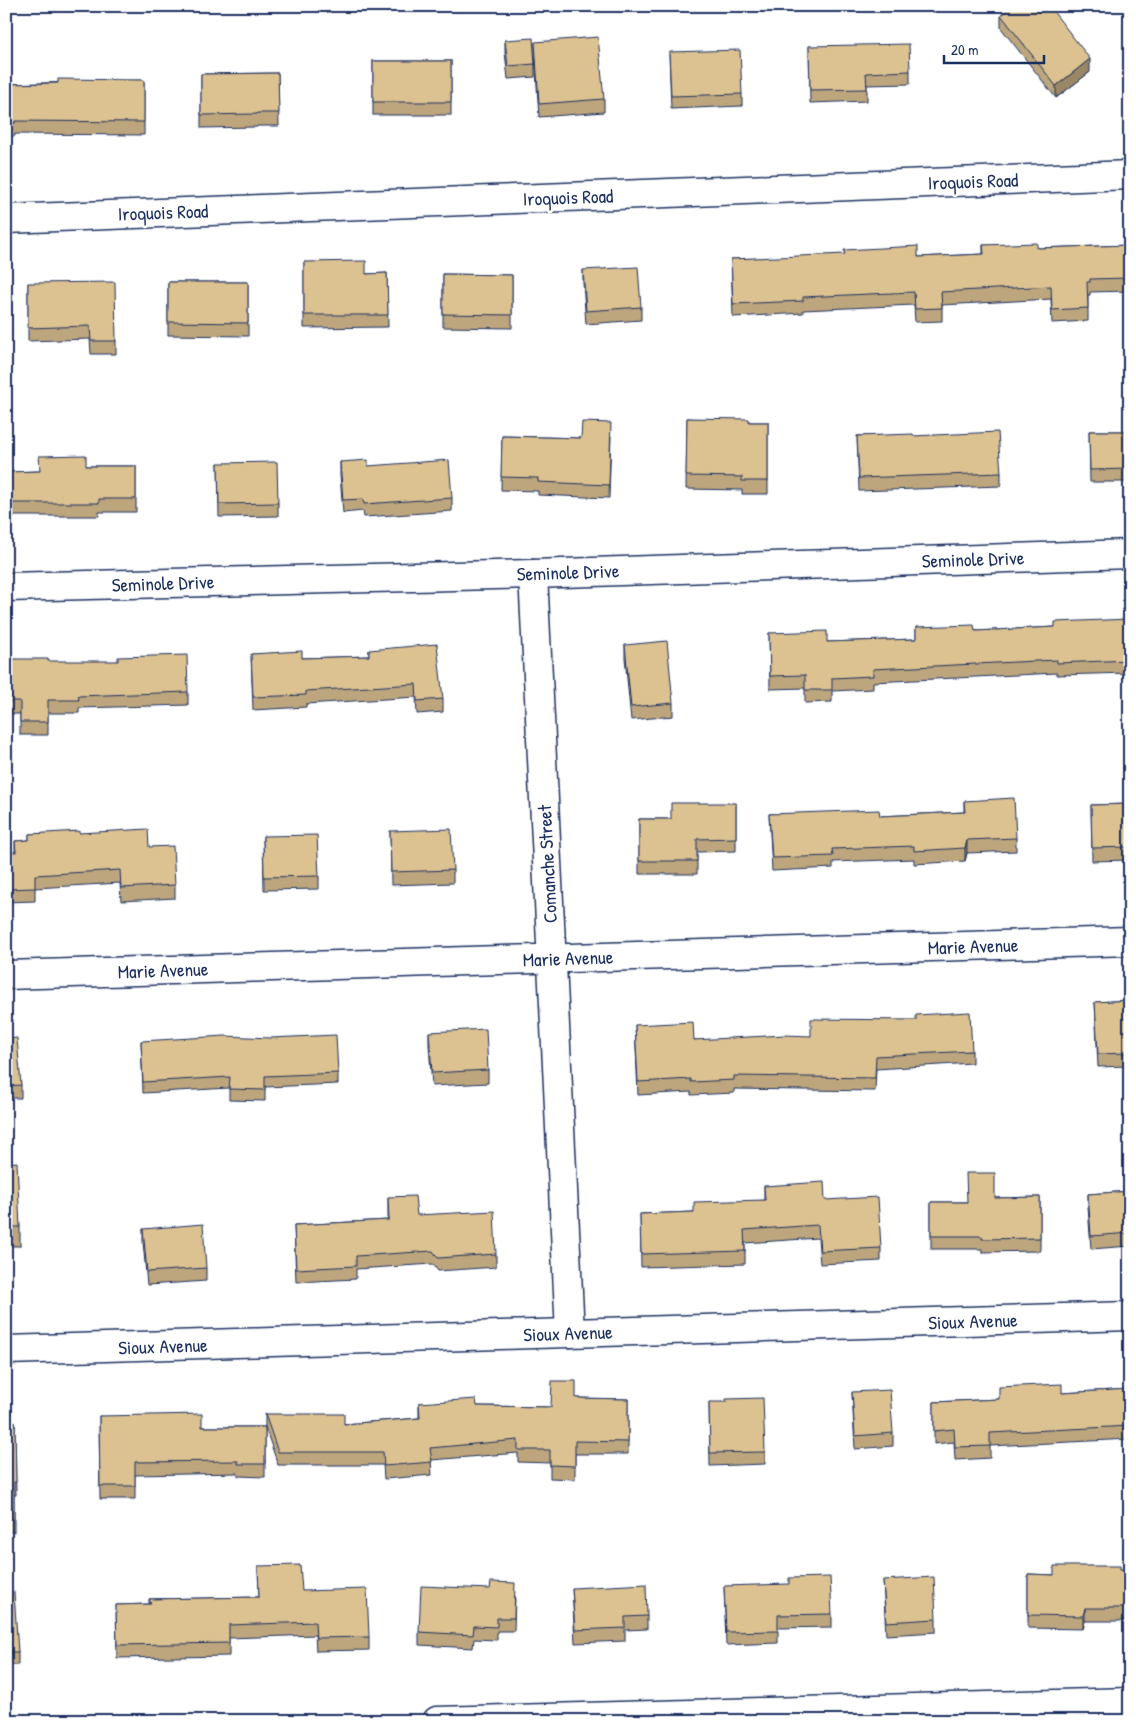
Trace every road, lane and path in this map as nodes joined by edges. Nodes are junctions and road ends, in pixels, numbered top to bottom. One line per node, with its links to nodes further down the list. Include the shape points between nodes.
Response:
1 (1130, 175): 2 (street, Iroquois Road)
2 (6, 218)
3 (1130, 554): 4 (street, Seminole Drive)
4 (533, 574): 5 (street, Seminole Drive); 7 (street, Comanche Street)
5 (6, 588)
6 (1130, 942): 7 (street, Marie Avenue)
7 (552, 959): 8 (street, Marie Avenue); 10 (street, Comanche Street)
8 (6, 975)
9 (1130, 1316): 10 (street, Sioux Avenue)
10 (570, 1333): 11 (street, Sioux Avenue)
11 (6, 1350)
12 (1130, 1702): 13 (street)
13 (437, 1721)

